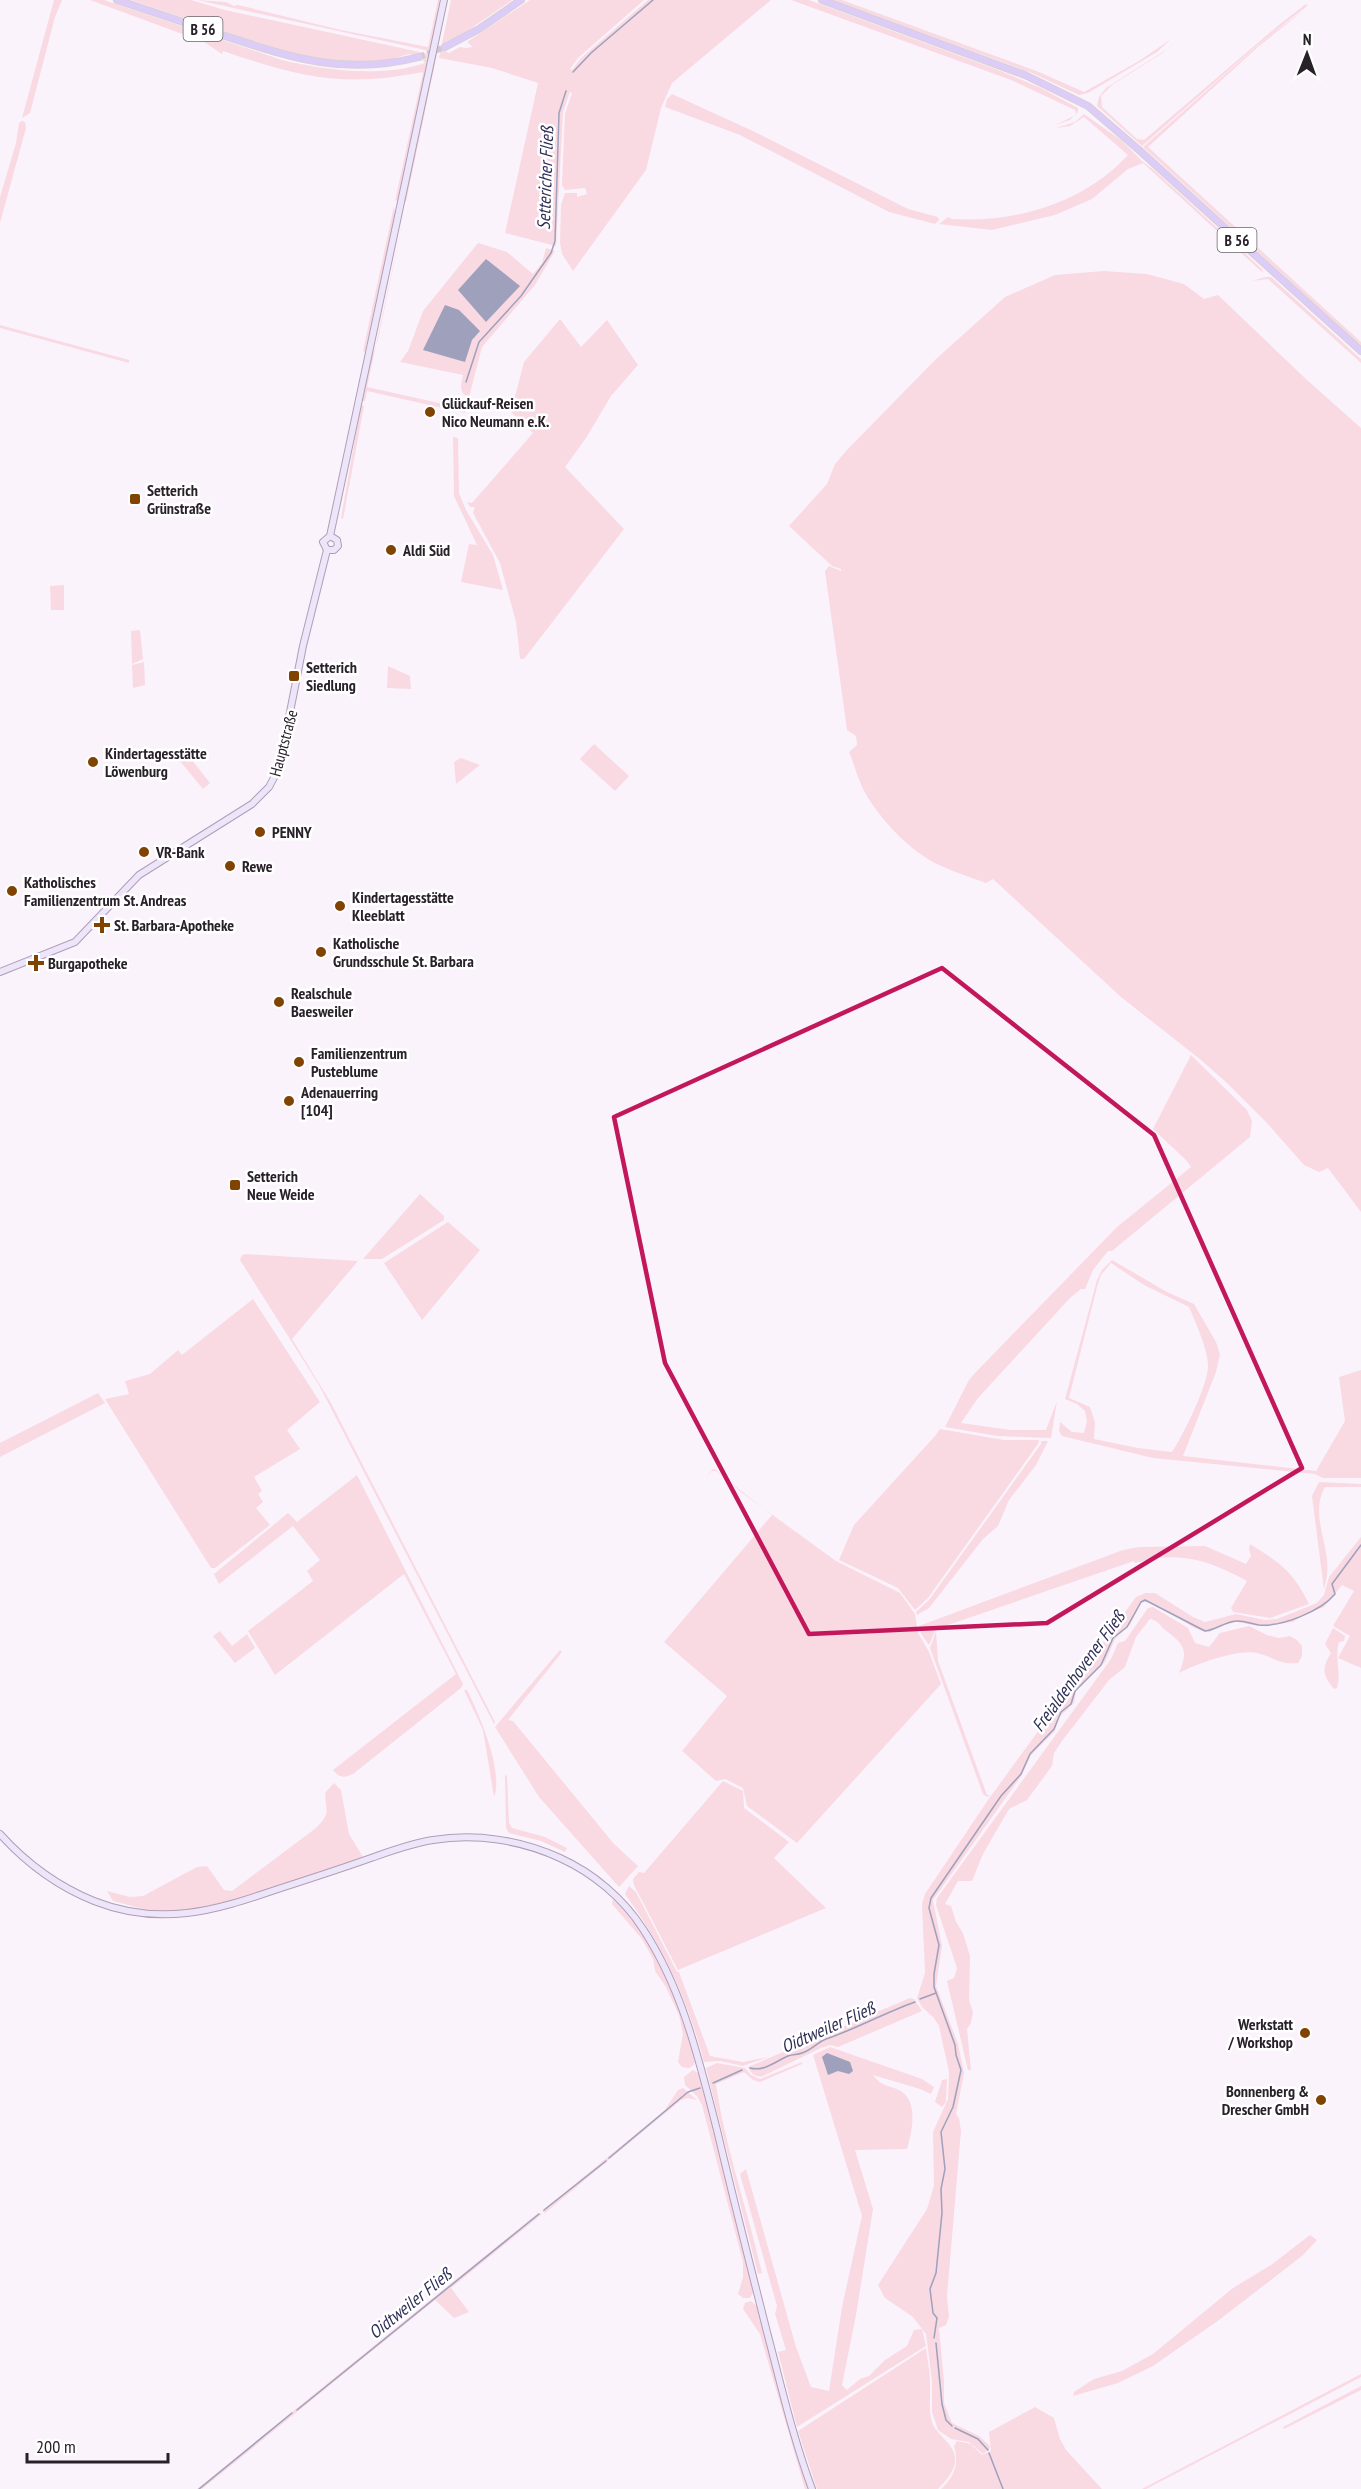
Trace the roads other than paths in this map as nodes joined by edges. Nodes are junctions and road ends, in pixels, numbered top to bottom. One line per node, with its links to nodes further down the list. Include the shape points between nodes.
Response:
1 (117, 0): 6 (main road, B 56, via 304,61 362,66)
2 (444, 0): 8 (main road)
3 (521, 0): 5 (main road)
4 (822, 0): 7 (main road, B 56, via 1025,75 1088,106)
5 (445, 47)
6 (419, 57)
7 (1361, 351)
8 (330, 536): 9 (main road, via 323,542); 9 (main road, via 338,544 334,550)
9 (327, 550): 10 (main road, Hauptstraße, via 279,768 269,787 252,804 139,875 75,942)
10 (0, 972)
11 (0, 1834): 12 (main road, via 43,1875 72,1892 136,1913 199,1913 229,1906 402,1848 456,1838 497,1839 538,1849 600,1882 642,1927 665,1966 684,2011 780,2384)
12 (812, 2489)

